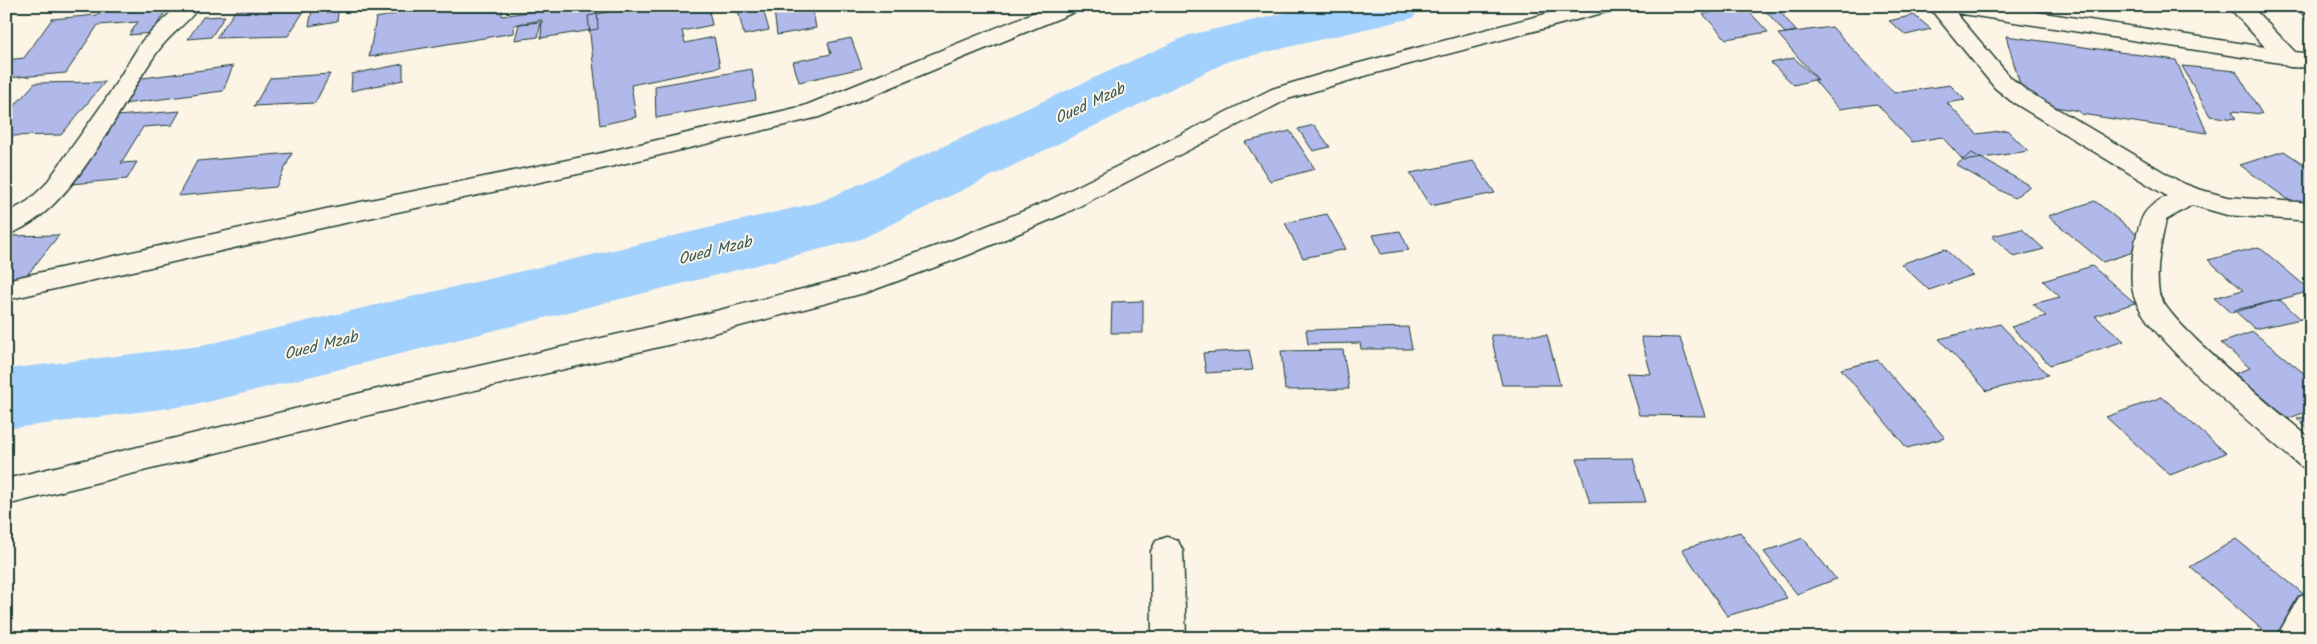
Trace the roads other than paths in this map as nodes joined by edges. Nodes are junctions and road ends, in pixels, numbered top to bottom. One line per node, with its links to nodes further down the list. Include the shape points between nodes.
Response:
1 (189, 6): 12 (street, via 150,46 54,191 37,207)
2 (1068, 6): 13 (street, via 811,112)
3 (1602, 6): 15 (street, via 1280,94 1057,207 859,285 676,332)
4 (1939, 6): 10 (street, via 2003,83 2019,96)
5 (1954, 6): 7 (street)
6 (2239, 6): 7 (street)
7 (2285, 57): 8 (street); 9 (street)
8 (2311, 61)
9 (2311, 74)
10 (2190, 196): 11 (street, via 2227,206); 14 (street, via 2161,210 2154,217 2146,253 2146,293 2152,307 2178,339)
11 (2311, 212)
12 (6, 226)
13 (6, 290)
14 (2311, 458)
15 (6, 492)
16 (1167, 551): 18 (street)
17 (2311, 608): 19 (street)
18 (1169, 638)
19 (2293, 638)

